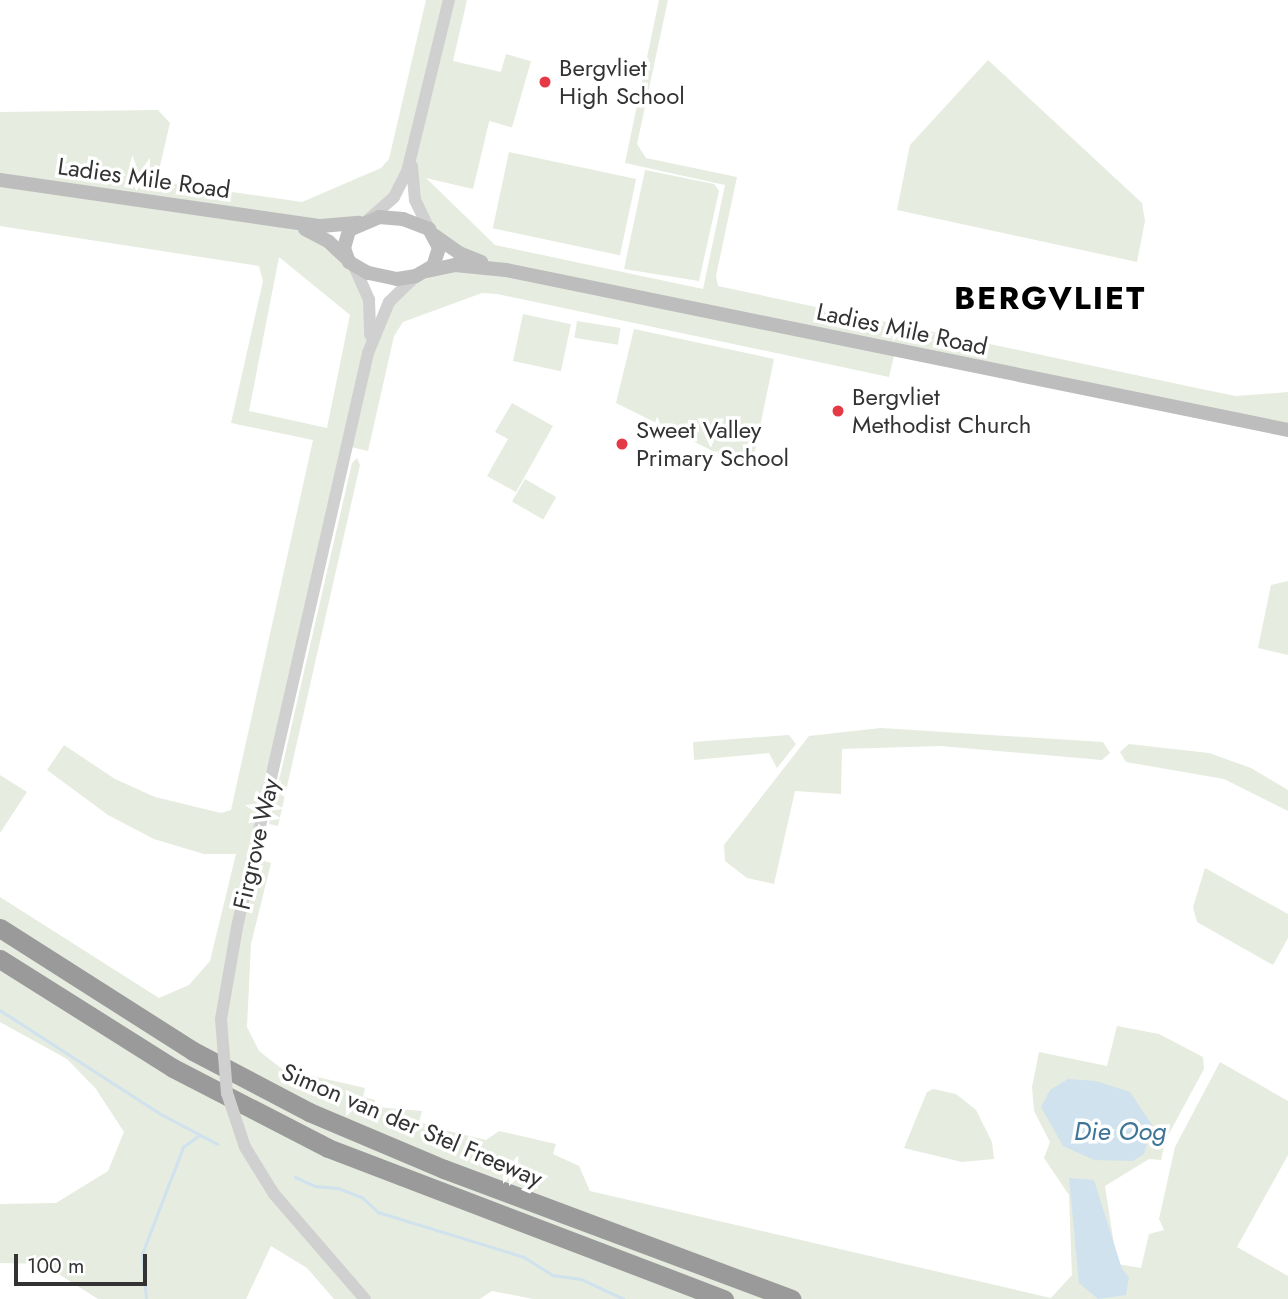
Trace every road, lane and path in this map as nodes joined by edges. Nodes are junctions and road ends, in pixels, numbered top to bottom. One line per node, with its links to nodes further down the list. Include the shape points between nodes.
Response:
1 (449, 0): 2 (street)
2 (413, 155): 5 (street, via 397,193); 6 (street, via 414,194)
3 (0, 180): 4 (main road, Ladies Mile Road)
4 (281, 220): 5 (main road, Ladies Mile Road, via 331,227); 7 (main road, Ladies Mile Road, via 322,237)
5 (364, 221): 6 (main road, via 403,219); 7 (main road, via 344,241)
6 (432, 233): 8 (main road, Ladies Mile Road, via 459,254); 9 (main road, via 439,254)
7 (352, 264): 9 (main road, via 384,277); 10 (street, Firgrove Way, via 370,304)
8 (506, 270): 9 (main road, Ladies Mile Road, via 460,265); 11 (main road, Ladies Mile Road)
9 (422, 273): 10 (street, Firgrove Way, via 389,302)
10 (368, 353): 14 (street, Firgrove Way, bridge, via 230,960 221,1019 227,1093 245,1147 274,1194)
11 (1288, 430)
12 (0, 928): 16 (highway, Simon van der Stel Freeway, via 193,1051 309,1112 443,1169)
13 (0, 959): 15 (highway, Simon van der Stel Freeway, via 173,1068 328,1148)
14 (365, 1299)
15 (724, 1299)
16 (792, 1299)

